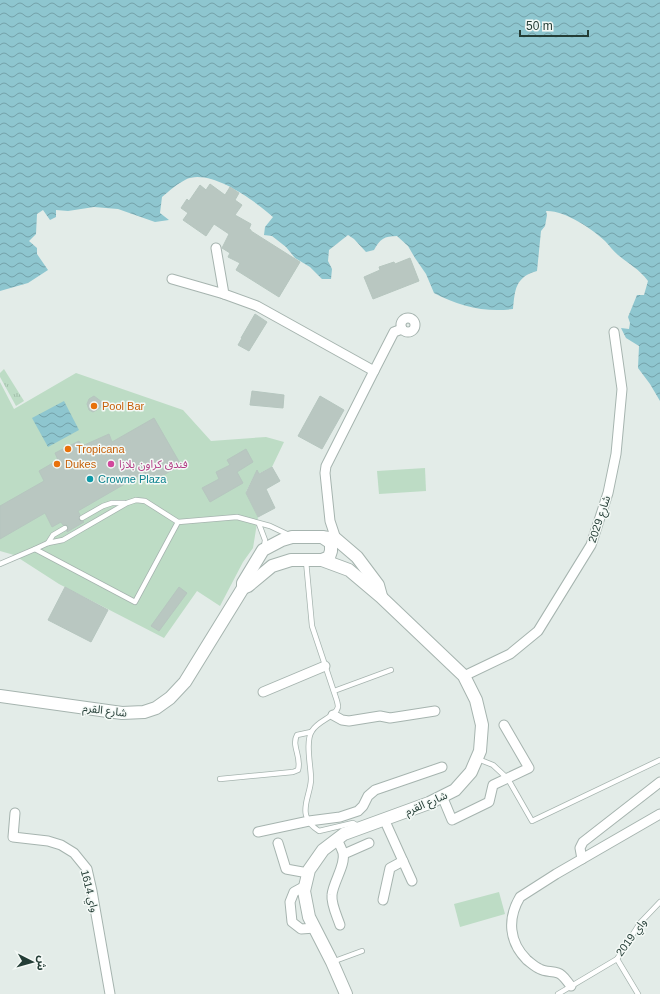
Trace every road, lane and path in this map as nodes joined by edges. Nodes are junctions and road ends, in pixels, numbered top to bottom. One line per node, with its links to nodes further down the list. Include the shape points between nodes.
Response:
1 (216, 248): 3 (street)
2 (172, 279): 3 (street)
3 (224, 294): 6 (street, via 257,306)
4 (402, 329): 6 (street, via 394,332)
5 (614, 332): 26 (street, 2029 شارع, via 622,389 616,454 608,493 591,545 538,631 510,654)
6 (374, 371): 14 (street, via 326,466 330,521)
7 (127, 503): 8 (lane, via 107,504); 9 (lane, via 145,501); 15 (lane, via 62,540)
8 (82, 518)
9 (178, 522): 10 (lane, via 237,517); 16 (lane, via 135,602)
10 (259, 524): 13 (lane, via 270,526); 17 (lane, via 265,540)
11 (65, 528): 15 (lane, via 52,535)
12 (322, 537): 13 (street, شارع القرم); 14 (street, شارع القرم); 19 (street, via 331,543 332,548 328,557)
13 (287, 538): 17 (street, شارع القرم); 18 (street, via 278,545 277,550 283,559)
14 (336, 540): 23 (street, شارع القرم, via 357,557 378,585)
15 (48, 543): 16 (lane)
16 (35, 549): 21 (lane)
17 (263, 550): 22 (street, شارع القرم, via 243,583)
18 (291, 560): 20 (street, شارع القرم); 22 (street, شارع القرم, via 272,566)
19 (322, 560): 20 (street, شارع القرم); 23 (street, شارع القرم, via 349,570)
20 (306, 561): 24 (lane, via 312,626)
21 (0, 564)
22 (243, 588): 29 (street, شارع القرم, via 185,682 156,708 144,712 122,712)
23 (381, 597): 26 (street, شارع القرم)
24 (325, 666): 27 (lane); 28 (street)
25 (391, 670): 27 (lane)
26 (464, 676): 34 (street, شارع القرم, via 476,700 482,725 480,751)
27 (334, 690): 31 (lane, via 338,707)
28 (263, 692)
29 (0, 696)
30 (435, 711): 31 (street, via 349,721)
31 (333, 716): 33 (lane, via 321,721)
32 (504, 725): 38 (street, via 529,768)
33 (311, 732): 37 (lane, via 297,735 294,740 300,763 298,770); 44 (lane, via 308,747 311,780 305,808)
34 (476, 759): 38 (lane, via 493,765); 40 (street, شارع القرم, via 471,772 455,790)
35 (660, 760): 38 (lane, via 532,822)
36 (442, 767): 44 (street, via 375,790 358,812)
37 (220, 779)
38 (508, 779): 40 (street, via 493,785 489,802 452,820)
39 (660, 782): 51 (street, via 583,842 580,848)
40 (442, 796): 43 (street, شارع القرم)
41 (15, 814): 64 (street, واي 1614, via 13,837 61,845 74,853 87,869)
42 (660, 814): 51 (street)
43 (384, 819): 45 (street, شارع القرم); 52 (street)
44 (309, 821): 45 (lane, via 312,827 319,831 352,823); 46 (street)
45 (360, 828): 47 (street, شارع القرم)
46 (258, 832)
47 (337, 839): 50 (street); 53 (street, شارع القرم, via 323,850)
48 (278, 843): 53 (street, via 286,869)
49 (369, 843): 50 (street)
50 (344, 854): 58 (street, via 331,896)
51 (582, 859): 63 (street, via 520,897 511,923 515,944 522,955 540,970 563,976)
52 (403, 861): 54 (street); 56 (street, via 390,868)
53 (308, 873): 55 (street, شارع القرم)
54 (412, 881)
55 (305, 886): 59 (street, شارع القرم, via 309,917); 59 (street, via 294,892 290,902 292,922 301,929)
56 (383, 900)
57 (659, 904): 61 (lane, واي 2019, via 640,923)
58 (340, 925)
59 (315, 928): 62 (street, شارع القرم)
60 (362, 951): 62 (lane)
61 (617, 959): 63 (lane, واي 2019); 67 (lane)
62 (332, 962): 65 (street, شارع القرم)
63 (571, 986): 66 (lane, واي 2019)
64 (110, 994)
65 (346, 994)
66 (558, 994)
67 (638, 994)

